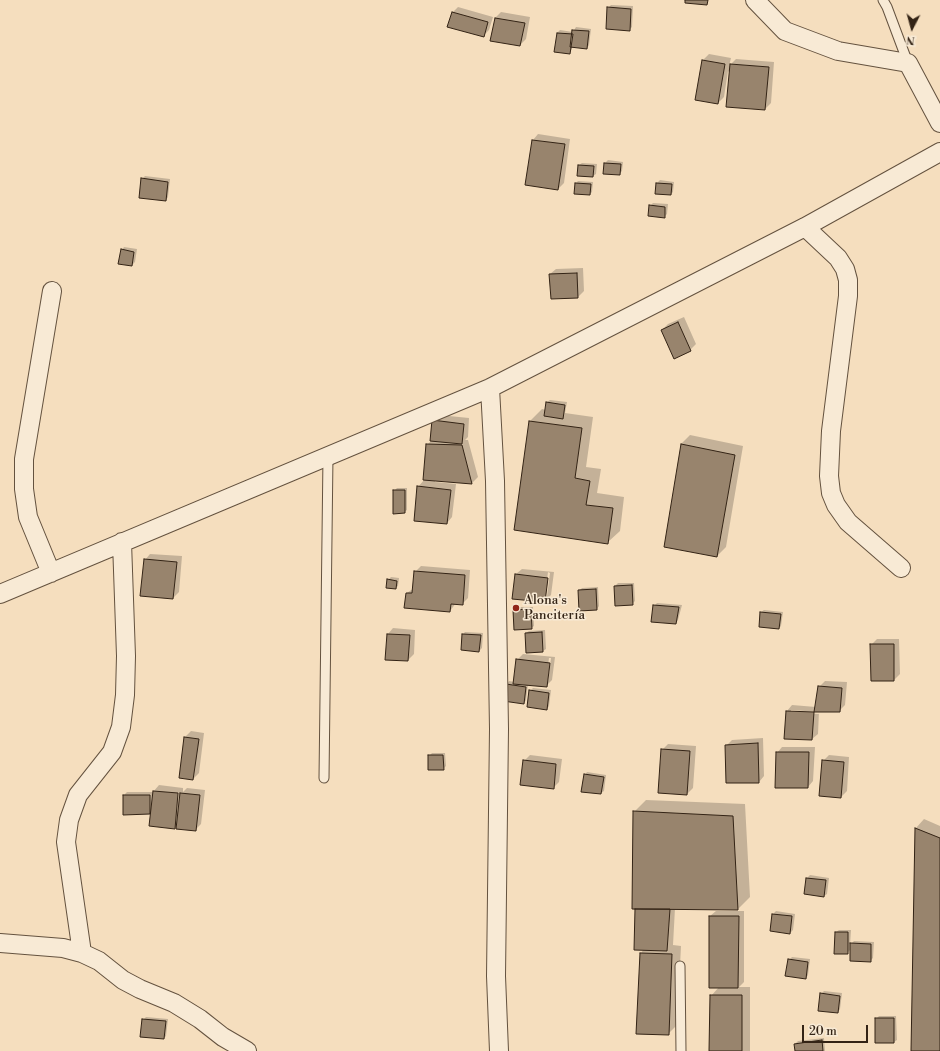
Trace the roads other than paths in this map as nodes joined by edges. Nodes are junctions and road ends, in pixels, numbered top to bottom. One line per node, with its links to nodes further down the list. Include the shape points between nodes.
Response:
1 (756, 0): 3 (street, via 785,31 838,51)
2 (883, 0): 3 (lane)
3 (908, 63): 4 (street)
4 (940, 123)
5 (940, 152): 6 (street)
6 (806, 227): 8 (street); 11 (street, via 838,258 848,280 831,431 831,492 836,505 848,522)
7 (52, 291): 12 (street, via 24,459 24,489 28,517)
8 (490, 388): 9 (street); 19 (street, via 495,481 499,721 496,976)
9 (328, 456): 10 (street); 14 (lane)
10 (122, 542): 12 (street); 16 (street, via 126,656 121,727 112,752 78,795 69,820 66,842)
11 (901, 568)
12 (50, 573): 13 (street)
13 (0, 594)
14 (324, 778)
15 (0, 943): 16 (street, via 63,948)
16 (82, 953): 18 (street, via 99,961 129,983 174,1003)
17 (680, 966): 20 (lane)
18 (246, 1051)
19 (498, 1051)
20 (681, 1051)

